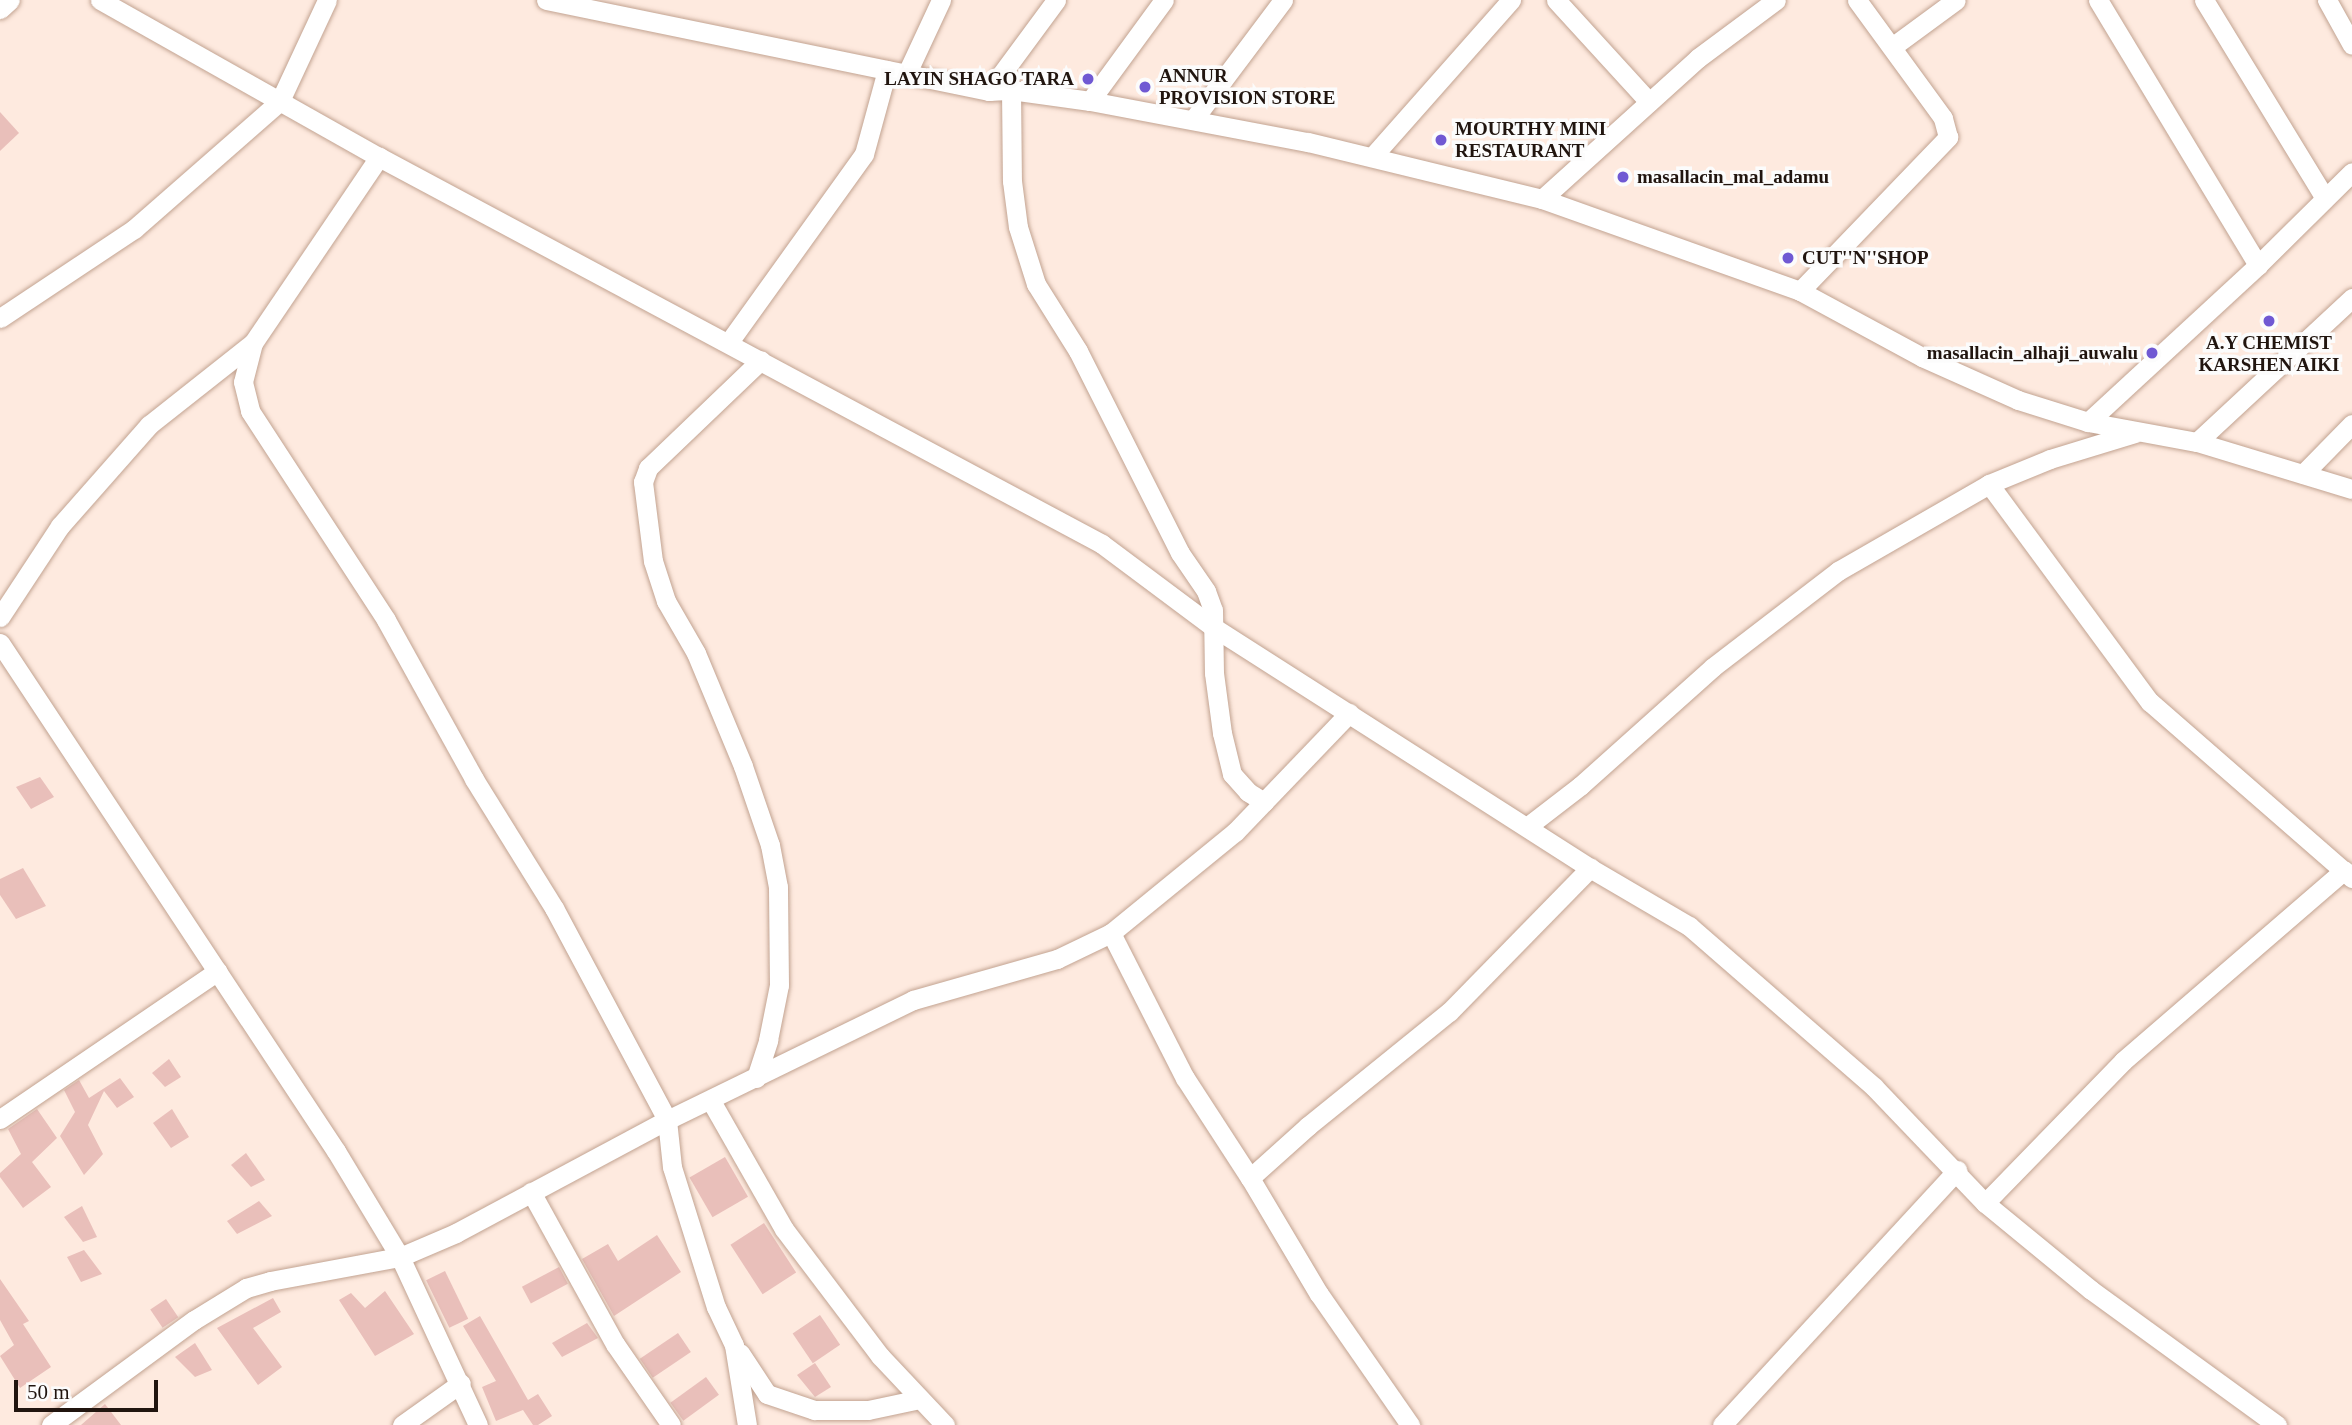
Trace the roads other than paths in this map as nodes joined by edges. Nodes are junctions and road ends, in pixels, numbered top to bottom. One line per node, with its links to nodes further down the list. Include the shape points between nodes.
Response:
1 (10, 0): 17 (street)
2 (100, 0): 25 (street)
3 (327, 0): 25 (street)
4 (546, 0): 20 (street)
5 (941, 0): 21 (street)
6 (1056, 0): 23 (street)
7 (1164, 0): 24 (street)
8 (1283, 0): 27 (street)
9 (1511, 0): 29 (street)
10 (1556, 0): 26 (street)
11 (1776, 0): 26 (street, via 1698,58)
12 (1857, 0): 19 (street)
13 (1956, 0): 19 (street)
14 (2098, 0): 33 (street)
15 (2204, 0): 31 (street)
16 (2327, 0): 18 (street)
17 (0, 9)
18 (2352, 45)
19 (1892, 47): 34 (street, via 1943,118 1948,137)
20 (887, 70): 21 (street); 38 (street, via 864,153)
21 (907, 73): 23 (street)
22 (1011, 90): 23 (street); 24 (street); 48 (street, via 1013,193 1036,284 1078,351 1180,553 1206,591)
23 (989, 91)
24 (1090, 101): 27 (street)
25 (280, 102): 28 (street); 36 (street, via 134,229)
26 (1649, 102): 32 (street)
27 (1193, 120): 29 (street)
28 (379, 157): 37 (street); 38 (street)
29 (1373, 157): 32 (street)
30 (2352, 172): 31 (street)
31 (2325, 198): 33 (street)
32 (1542, 199): 34 (street)
33 (2258, 265): 40 (street)
34 (1800, 291): 40 (street, via 1922,357 2018,400)
35 (2352, 298): 43 (street)
36 (0, 318)
37 (253, 342): 47 (street, via 149,425 60,526); 60 (street, via 243,382 250,411 386,620 474,779 554,908)
38 (729, 342): 39 (street)
39 (761, 360): 48 (street, via 1102,544); 57 (street, via 648,468 643,482 653,561 666,601 696,653 771,845 778,887 779,985)
40 (2088, 422): 42 (street)
41 (2352, 424): 44 (street)
42 (2139, 432): 43 (street); 45 (street, via 2050,458)
43 (2196, 442): 44 (street)
44 (2304, 474): 46 (street)
45 (1989, 484): 52 (street, via 1838,571 1713,667); 54 (street, via 2150,702)
46 (2352, 489)
47 (0, 617)
48 (1213, 627): 50 (street); 51 (street, via 1222,733 1233,774)
49 (0, 643): 56 (street)
50 (1349, 713): 51 (street); 52 (street)
51 (1264, 802): 55 (street, via 1235,832)
52 (1528, 827): 53 (street)
53 (1590, 868): 61 (street, via 1689,926 1874,1087); 62 (street, via 1448,1012)
54 (2348, 874): 64 (street, via 2123,1061)
55 (1111, 933): 57 (street, via 1057,959 913,1000); 62 (street, via 1185,1078)
56 (218, 971): 59 (street); 65 (street)
57 (756, 1079): 58 (street)
58 (710, 1101): 60 (street); 68 (street, via 784,1228 845,1313)
59 (0, 1119)
60 (667, 1120): 63 (street); 66 (street, via 672,1167 716,1307)
61 (1957, 1170): 64 (street); 76 (street)
62 (1250, 1178): 75 (street, via 1319,1294)
63 (531, 1192): 65 (street); 72 (street, via 615,1344)
64 (1985, 1203): 77 (street, via 2091,1290)
65 (400, 1257): 67 (street); 69 (street, via 246,1288 194,1320)
66 (734, 1345): 68 (street, via 768,1394 814,1410 868,1410); 73 (street)
67 (461, 1383): 70 (street); 71 (street)
68 (920, 1399): 74 (street)
69 (51, 1425)
70 (402, 1425)
71 (478, 1425)
72 (671, 1425)
73 (747, 1425)
74 (945, 1425)
75 (1410, 1425)
76 (1722, 1425)
77 (2277, 1425)

